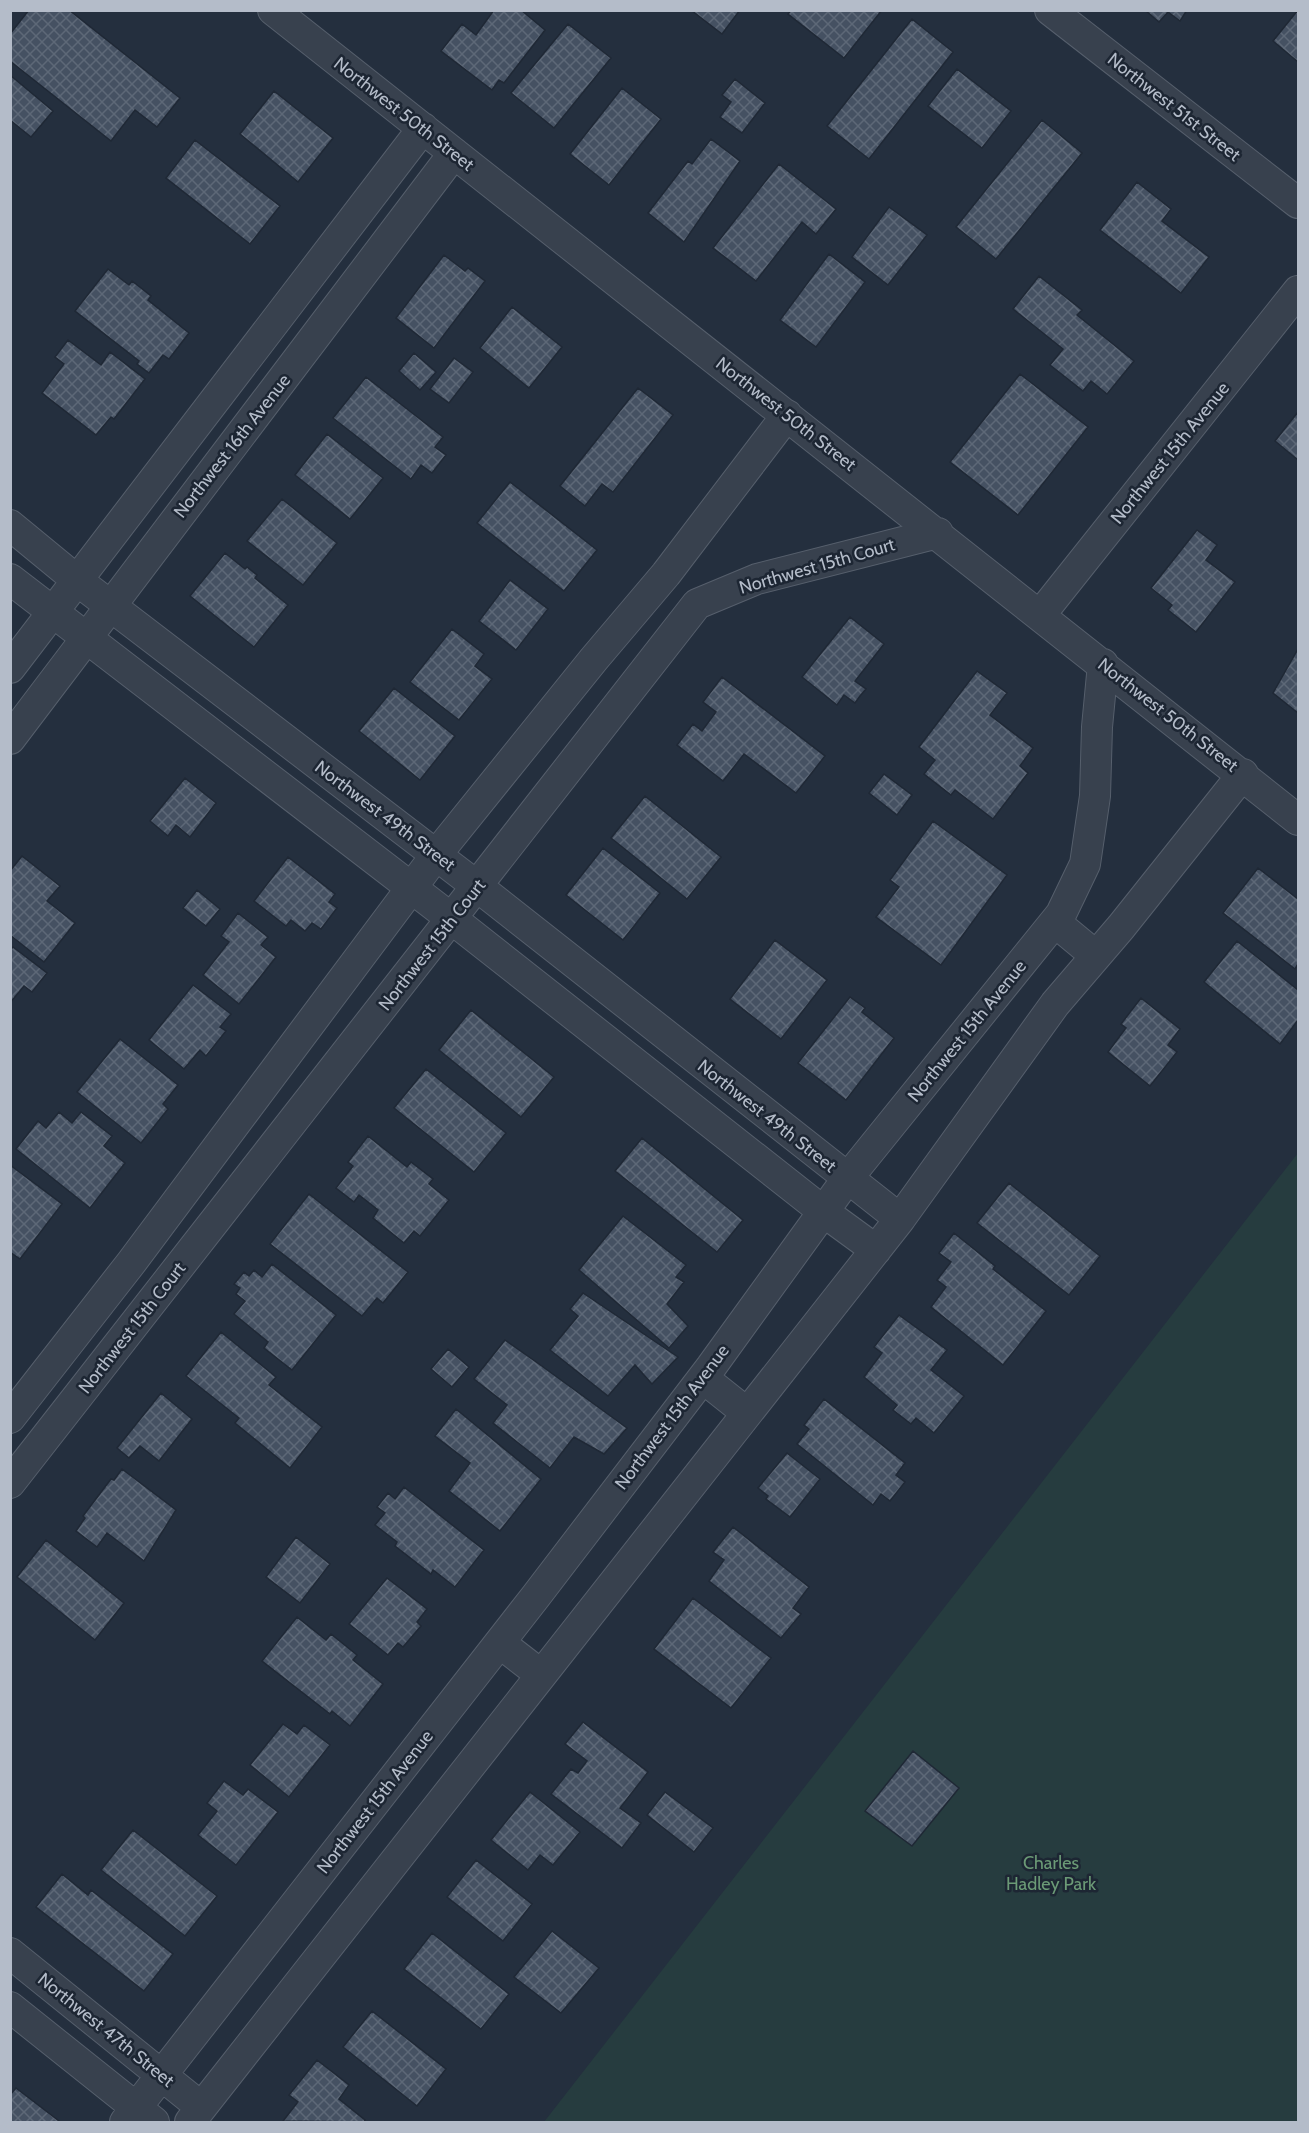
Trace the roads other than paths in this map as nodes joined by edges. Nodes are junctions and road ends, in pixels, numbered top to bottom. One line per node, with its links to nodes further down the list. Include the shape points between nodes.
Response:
1 (273, 10): 3 (street, Northwest 50th Street)
2 (1050, 10): 5 (street, Northwest 51st Street)
3 (423, 128): 4 (street, Northwest 50th Street); 7 (street)
4 (454, 153): 8 (street, Northwest 16th Avenue); 9 (street, Northwest 50th Street)
5 (1299, 202)
6 (1299, 291): 18 (street, Northwest 15th Avenue)
7 (244, 362): 8 (street); 14 (street)
8 (277, 388): 16 (street, Northwest 16th Avenue)
9 (787, 415): 11 (street, Northwest 50th Street); 12 (street)
10 (10, 525): 14 (street, Northwest 49th Street)
11 (938, 533): 15 (street, Northwest 15th Court, via 757,579); 18 (street, Northwest 50th Street)
12 (666, 574): 15 (street); 25 (street)
13 (10, 579): 17 (street)
14 (78, 581): 16 (street, Northwest 49th Street); 17 (street)
15 (697, 604): 26 (street, Northwest 15th Court)
16 (110, 605): 19 (street, Northwest 16th Avenue); 25 (street, Northwest 49th Street)
17 (54, 613): 19 (street); 21 (street)
18 (1041, 614): 20 (street, Northwest 50th Street)
19 (86, 638): 22 (street, Northwest 16th Avenue); 27 (street)
20 (1103, 664): 23 (street, Northwest 50th Street); 29 (street, Northwest 15th Avenue, via 1095,796 1085,864)
21 (10, 668)
22 (10, 740)
23 (1243, 774): 24 (street, Northwest 50th Street); 30 (street)
24 (1299, 820)
25 (436, 855): 26 (street, Northwest 49th Street); 27 (street)
26 (478, 887): 28 (street, Northwest 15th Court); 31 (street, Northwest 49th Street)
27 (411, 888): 28 (street); 37 (street)
28 (452, 919): 32 (street); 38 (street, Northwest 15th Court)
29 (1055, 922): 30 (street); 33 (street, Northwest 15th Avenue)
30 (1096, 956): 35 (street, via 1055,1005)
31 (661, 1032): 32 (street); 33 (street, Northwest 49th Street)
32 (637, 1064): 34 (street)
33 (848, 1179): 34 (street, Northwest 15th Avenue); 35 (street, Northwest 49th Street)
34 (824, 1212): 36 (street); 39 (street, Northwest 15th Avenue)
35 (900, 1219): 36 (street)
36 (876, 1250): 40 (street)
37 (88, 1317): 38 (street); 41 (street)
38 (120, 1343): 42 (street, Northwest 15th Court)
39 (703, 1378): 40 (street); 43 (street, Northwest 15th Avenue)
40 (747, 1413): 44 (street)
41 (10, 1418)
42 (10, 1483)
43 (500, 1642): 44 (street); 47 (street, Northwest 15th Avenue)
44 (540, 1674): 48 (street)
45 (10, 1953): 47 (street, Northwest 47th Street)
46 (10, 2007): 49 (street)
47 (163, 2075): 48 (street, Northwest 47th Street); 49 (street, Northwest 15th Avenue)
48 (195, 2115)
49 (138, 2118)

